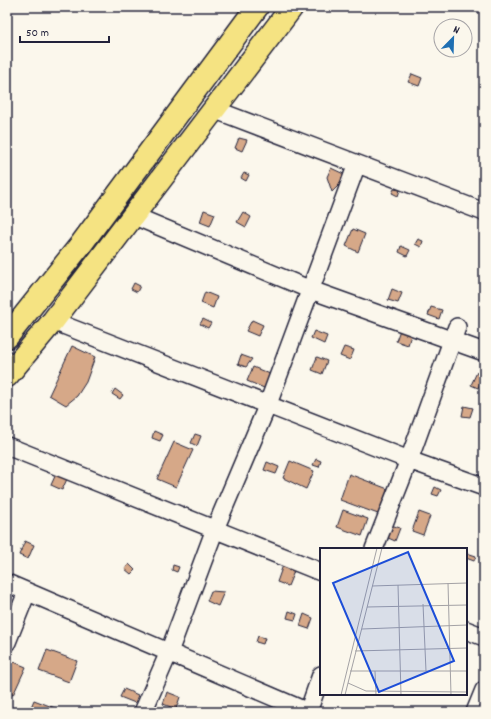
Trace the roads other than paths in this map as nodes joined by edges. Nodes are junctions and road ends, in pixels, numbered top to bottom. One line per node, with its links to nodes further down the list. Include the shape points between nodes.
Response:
1 (258, 7): 10 (highway, via 82,243)
2 (292, 7): 3 (highway)
3 (213, 109): 4 (street); 6 (highway)
4 (357, 164): 5 (street); 7 (street)
5 (484, 212)
6 (132, 215): 7 (street); 8 (highway)
7 (311, 290): 9 (street); 13 (street)
8 (53, 321): 12 (highway); 13 (street)
9 (455, 334): 11 (street); 15 (street)
10 (7, 337)
11 (484, 352)
12 (7, 376)
13 (268, 404): 15 (street); 17 (street)
14 (7, 446): 17 (street)
15 (409, 460): 16 (street); 18 (street)
16 (484, 487)
17 (215, 529): 19 (street); 25 (street)
18 (374, 548)
19 (320, 572)
20 (7, 582): 21 (street)
21 (27, 592): 24 (street); 25 (street)
22 (467, 630): 23 (street)
23 (484, 637)
24 (7, 642)
25 (169, 652): 28 (street); 29 (street)
26 (320, 678): 29 (street)
27 (484, 690): 30 (street)
28 (143, 712)
29 (308, 712)
30 (476, 712)

